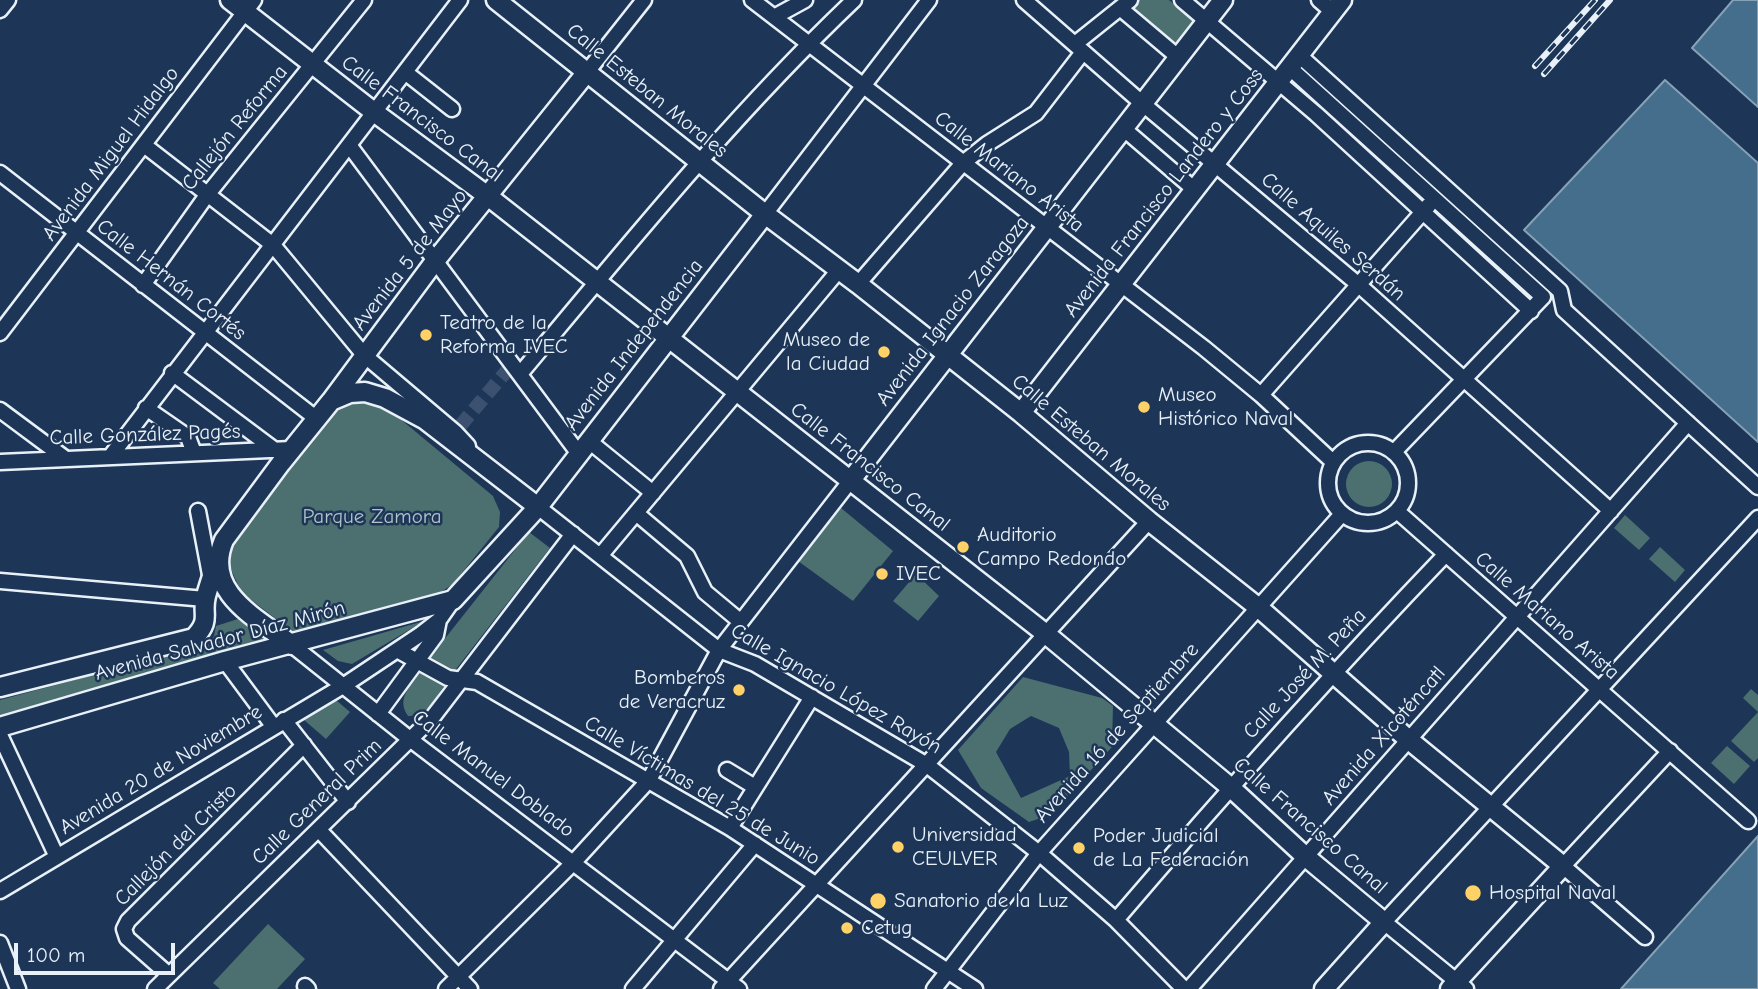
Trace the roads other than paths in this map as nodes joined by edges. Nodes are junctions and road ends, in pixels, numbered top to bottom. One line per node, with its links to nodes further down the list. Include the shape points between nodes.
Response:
1 (8, 0): 18 (street)
2 (230, 0): 16 (main road, Calle Francisco Canal)
3 (364, 0): 24 (street, Callejón Reforma)
4 (460, 0): 26 (street)
5 (496, 0): 27 (main road, Calle Esteban Morales)
6 (645, 0): 27 (street, Avenida 5 de Mayo)
7 (752, 0): 19 (street, Calle Mariano Arista)
8 (805, 0): 19 (street)
9 (854, 0): 21 (street)
10 (929, 0): 28 (street, Avenida Independencia)
11 (1024, 0): 22 (street, Calle Aquiles Serdán)
12 (1182, 0): 20 (street)
13 (1223, 0): 20 (main road, Avenida Ignacio Zaragoza)
14 (1319, 0): 17 (street)
15 (1125, 4): 22 (street); 23 (street)
16 (250, 6): 24 (main road, Calle Francisco Canal); 35 (street, Avenida Miguel Hidalgo)
17 (1338, 6): 25 (main road, Avenida Francisco Landero y Coss)
18 (0, 10)
19 (774, 17): 21 (street, Calle Mariano Arista)
20 (1207, 19): 23 (main road, Avenida Ignacio Zaragoza); 25 (street)
21 (808, 43): 28 (street, Calle Mariano Arista); 37 (street)
22 (1079, 48): 30 (street, Calle Aquiles Serdán); 38 (street, via 1036,113)
23 (1178, 57): 30 (main road, Avenida Ignacio Zaragoza)
24 (313, 64): 32 (main road, Calle Francisco Canal); 42 (street, Callejón Reforma)
25 (1290, 68): 29 (street); 33 (street); 39 (main road, Avenida Francisco Landero y Coss); 73 (street, via 1560,291 1564,310)
26 (405, 72): 31 (street); 32 (street)
27 (587, 72): 37 (main road, Calle Esteban Morales); 43 (main road, Avenida 5 de Mayo)
28 (864, 85): 38 (street, Calle Mariano Arista); 46 (street, Avenida Independencia)
29 (1327, 101): 33 (street); 44 (street)
30 (1143, 104): 34 (main road, Avenida Ignacio Zaragoza); 39 (street, Calle Aquiles Serdán)
31 (452, 109)
32 (374, 112): 36 (street); 43 (main road, Calle Francisco Canal)
33 (1316, 114): 45 (street)
34 (1124, 129): 41 (street); 47 (main road, Avenida Ignacio Zaragoza)
35 (144, 145): 42 (street, Calle Ignacio López Rayón); 48 (street, Avenida Miguel Hidalgo)
36 (349, 145): 49 (street); 50 (street)
37 (699, 162): 46 (main road, Calle Esteban Morales); 52 (street)
38 (963, 163): 47 (street, Calle Mariano Arista); 53 (street)
39 (1216, 164): 41 (main road, Avenida Francisco Landero y Coss); 56 (street, Calle Aquiles Serdán)
40 (0, 173): 48 (street, Calle Hernán Cortés)
41 (1195, 190): 55 (main road, Avenida Francisco Landero y Coss)
42 (207, 194): 49 (street, Calle Ignacio López Rayón); 54 (street, Callejón Reforma)
43 (489, 197): 50 (main road, Avenida 5 de Mayo); 52 (main road, Calle Francisco Canal)
44 (1435, 199): 45 (street); 57 (street, via 1543,297)
45 (1424, 211): 56 (street); 57 (street)
46 (765, 214): 51 (main road, Calle Esteban Morales); 60 (main road, Avenida Independencia)
47 (1047, 228): 55 (street, Calle Mariano Arista); 62 (main road, Avenida Ignacio Zaragoza)
48 (76, 233): 54 (street, Calle Hernán Cortés); 59 (street, Avenida Miguel Hidalgo)
49 (273, 245): 58 (street); 61 (street, Calle Ignacio López Rayón)
50 (435, 261): 61 (main road, Avenida 5 de Mayo); 63 (street)
51 (839, 270): 53 (main road, Calle Esteban Morales); 66 (street)
52 (597, 282): 60 (main road, Calle Francisco Canal); 63 (street)
53 (858, 284): 62 (main road, Calle Esteban Morales)
54 (143, 285): 58 (street, Calle Hernán Cortés)
55 (1121, 285): 67 (street, Calle Mariano Arista); 71 (main road, Avenida Francisco Landero y Coss)
56 (1360, 286): 65 (street, Calle Aquiles Serdán); 67 (street)
57 (1531, 311): 65 (street)
58 (204, 332): 64 (street); 72 (street, Calle Hernán Cortés)
59 (0, 333)
60 (669, 338): 66 (main road, Calle Francisco Canal); 74 (main road, Avenida Independencia)
61 (364, 355): 68 (main road, Avenida 5 de Mayo); 82 (street, Calle Ignacio López Rayón, via 457,429)
62 (947, 356): 71 (main road, Calle Esteban Morales); 83 (main road, Avenida Ignacio Zaragoza)
63 (514, 368): 74 (street)
64 (172, 373): 69 (street); 75 (street)
65 (1465, 380): 76 (street); 89 (street, Calle Aquiles Serdán)
66 (737, 393): 83 (main road, Calle Francisco Canal); 85 (street)
67 (1261, 395): 81 (street, Calle Mariano Arista)
68 (331, 401): 72 (main road, Avenida 5 de Mayo); 82 (main road, Calle Ignacio López Rayón, via 365,391 385,398 424,419)
69 (146, 408): 77 (street, via 188,437); 78 (street)
70 (0, 410): 79 (street)
71 (1021, 413): 93 (main road, Calle Esteban Morales)
72 (317, 419): 75 (main road, Avenida 5 de Mayo)
73 (1688, 423): 84 (street); 89 (street, Avenida Xicoténcatl)
74 (584, 447): 85 (street); 86 (main road, Avenida Independencia)
75 (284, 450): 77 (street, Calle González Pagés); 97 (main road, Avenida 5 de Mayo, via 224,540)
76 (1394, 452): 81 (street, via 1366,443 1347,448); 88 (street, via 1408,476 1406,495)
77 (194, 453): 78 (street, Calle González Pagés)
78 (110, 457): 79 (street, Calle González Pagés)
79 (66, 459): 80 (street, Calle González Pagés)
80 (0, 462)
81 (1333, 462): 91 (street, via 1328,490)
82 (487, 469): 86 (main road, Calle Ignacio López Rayón)
83 (851, 481): 104 (street, Avenida Ignacio Zaragoza); 105 (main road, Calle Francisco Canal)
84 (1758, 486)
85 (653, 493): 90 (street)
86 (538, 507): 94 (street, Calle Ignacio López Rayón); 100 (main road, Avenida Independencia)
87 (198, 511): 97 (street)
88 (1397, 511): 91 (street, via 1383,521 1366,524); 95 (street, Calle Mariano Arista)
89 (1611, 511): 102 (street, Avenida Xicoténcatl)
90 (636, 513): 96 (street); 104 (street, via 687,556 705,592)
91 (1342, 514): 101 (street, Avenida 16 de Septiembre)
92 (1758, 518): 115 (street)
93 (1149, 521): 101 (main road, Calle Esteban Morales); 105 (street)
94 (573, 534): 96 (street, Calle Ignacio López Rayón); 112 (street, Calle General Prim)
95 (1446, 554): 102 (street, Calle Mariano Arista); 111 (street, Calle José M. Peña)
96 (600, 556): 107 (street, Calle Ignacio López Rayón)
97 (218, 573): 99 (main road, Avenida Salvador Díaz Mirón); 106 (main road, Calle Manuel Doblado, via 237,603)
98 (0, 581): 99 (street)
99 (205, 599): 114 (main road, Avenida Salvador Díaz Mirón, via 204,628 194,638)
100 (453, 600): 103 (street, Avenida Independencia); 106 (main road, Avenida Salvador Díaz Mirón)
101 (1259, 608): 111 (main road, Calle Esteban Morales); 118 (street, Avenida 16 de Septiembre)
102 (1517, 617): 115 (street, Calle Mariano Arista); 123 (street, Avenida Xicoténcatl)
103 (439, 620): 108 (street, Avenida Independencia); 110 (street, via 436,635)
104 (741, 622): 107 (street, Avenida Ignacio Zaragoza)
105 (1046, 634): 118 (main road, Calle Francisco Canal); 126 (street)
106 (292, 645): 109 (main road, Avenida Salvador Díaz Mirón); 113 (street, Calle Manuel Doblado)
107 (719, 649): 116 (street, Calle Ignacio López Rayón); 128 (street, Avenida Ignacio Zaragoza)
108 (397, 650): 110 (street, Calle Víctimas del 25 de Junio); 113 (street, Avenida Independencia)
109 (225, 661): 119 (street); 120 (main road, Avenida Salvador Díaz Mirón)
110 (418, 661): 112 (street, Calle Víctimas del 25 de Junio, via 448,678); 117 (street)
111 (1334, 672): 123 (main road, Calle Esteban Morales); 130 (street, Calle José M. Peña)
112 (463, 680): 122 (street, Calle General Prim); 128 (street, Calle Víctimas del 25 de Junio, via 477,682)
113 (343, 686): 117 (street, Calle Manuel Doblado); 119 (street, Avenida 20 de Noviembre)
114 (0, 687)
115 (1598, 689): 125 (street, Calle Mariano Arista); 132 (street)
116 (813, 697): 126 (street, Calle Ignacio López Rayón); 129 (street)
117 (378, 714): 122 (street, Calle Manuel Doblado)
118 (1154, 722): 130 (main road, Calle Francisco Canal); 137 (street, Avenida 16 de Septiembre)
119 (279, 724): 124 (street); 138 (street, Avenida 20 de Noviembre)
120 (0, 727)
121 (0, 735): 138 (street)
122 (411, 740): 131 (street, Calle General Prim); 140 (street, Calle Manuel Doblado)
123 (1409, 740): 132 (main road, Calle Esteban Morales); 139 (street, Avenida Xicoténcatl)
124 (304, 745): 131 (street); 150 (street, Callejón del Cristo, via 128,921 124,929 127,938)
125 (1670, 751): 133 (street, Calle Mariano Arista); 141 (street)
126 (927, 765): 137 (street, Calle Ignacio López Rayón); 142 (street)
127 (727, 770): 129 (street)
128 (649, 780): 134 (street, Calle Víctimas del 25 de Junio); 140 (street, Avenida Ignacio Zaragoza)
129 (755, 787): 134 (street)
130 (1230, 787): 139 (main road, Calle Francisco Canal); 144 (street, Calle José M. Peña)
131 (348, 802): 135 (street, Calle General Prim)
132 (1492, 808): 141 (main road, Calle Esteban Morales); 145 (street)
133 (1748, 821)
134 (730, 828): 136 (street, Calle Víctimas del 25 de Junio)
135 (319, 830): 150 (street, Calle General Prim); 151 (street)
136 (755, 844): 142 (street, Calle Víctimas del 25 de Junio); 147 (street)
137 (1039, 853): 144 (street, Calle Ignacio López Rayón); 149 (street, Avenida 16 de Septiembre)
138 (57, 857): 143 (street, Avenida 20 de Noviembre)
139 (1306, 857): 145 (main road, Calle Francisco Canal); 162 (street, Avenida Xicoténcatl)
140 (573, 863): 147 (street, Calle Manuel Doblado); 151 (street, Avenida Ignacio Zaragoza)
141 (1563, 866): 146 (street, Calle Esteban Morales); 153 (main road)
142 (817, 886): 149 (street, Calle Víctimas del 25 de Junio); 152 (street)
143 (0, 891)
144 (1116, 920): 161 (street, Calle Ignacio López Rayón)
145 (1384, 922): 153 (street, Calle Francisco Canal); 163 (main road)
146 (1645, 937)
147 (674, 940): 152 (street, Calle Manuel Doblado); 158 (street)
148 (0, 943): 154 (street)
149 (949, 971): 159 (street, Avenida 16 de Septiembre); 160 (street, Calle Víctimas del 25 de Junio)
150 (170, 975): 155 (street, Calle General Prim)
151 (459, 976): 156 (street, Avenida Ignacio Zaragoza); 157 (street)
152 (730, 986)
153 (1457, 986)
154 (19, 989)
155 (155, 989)
156 (446, 989)
157 (470, 989)
158 (633, 989)
159 (934, 989)
160 (975, 989)
161 (1184, 989)
162 (1189, 989)
163 (1324, 989)

